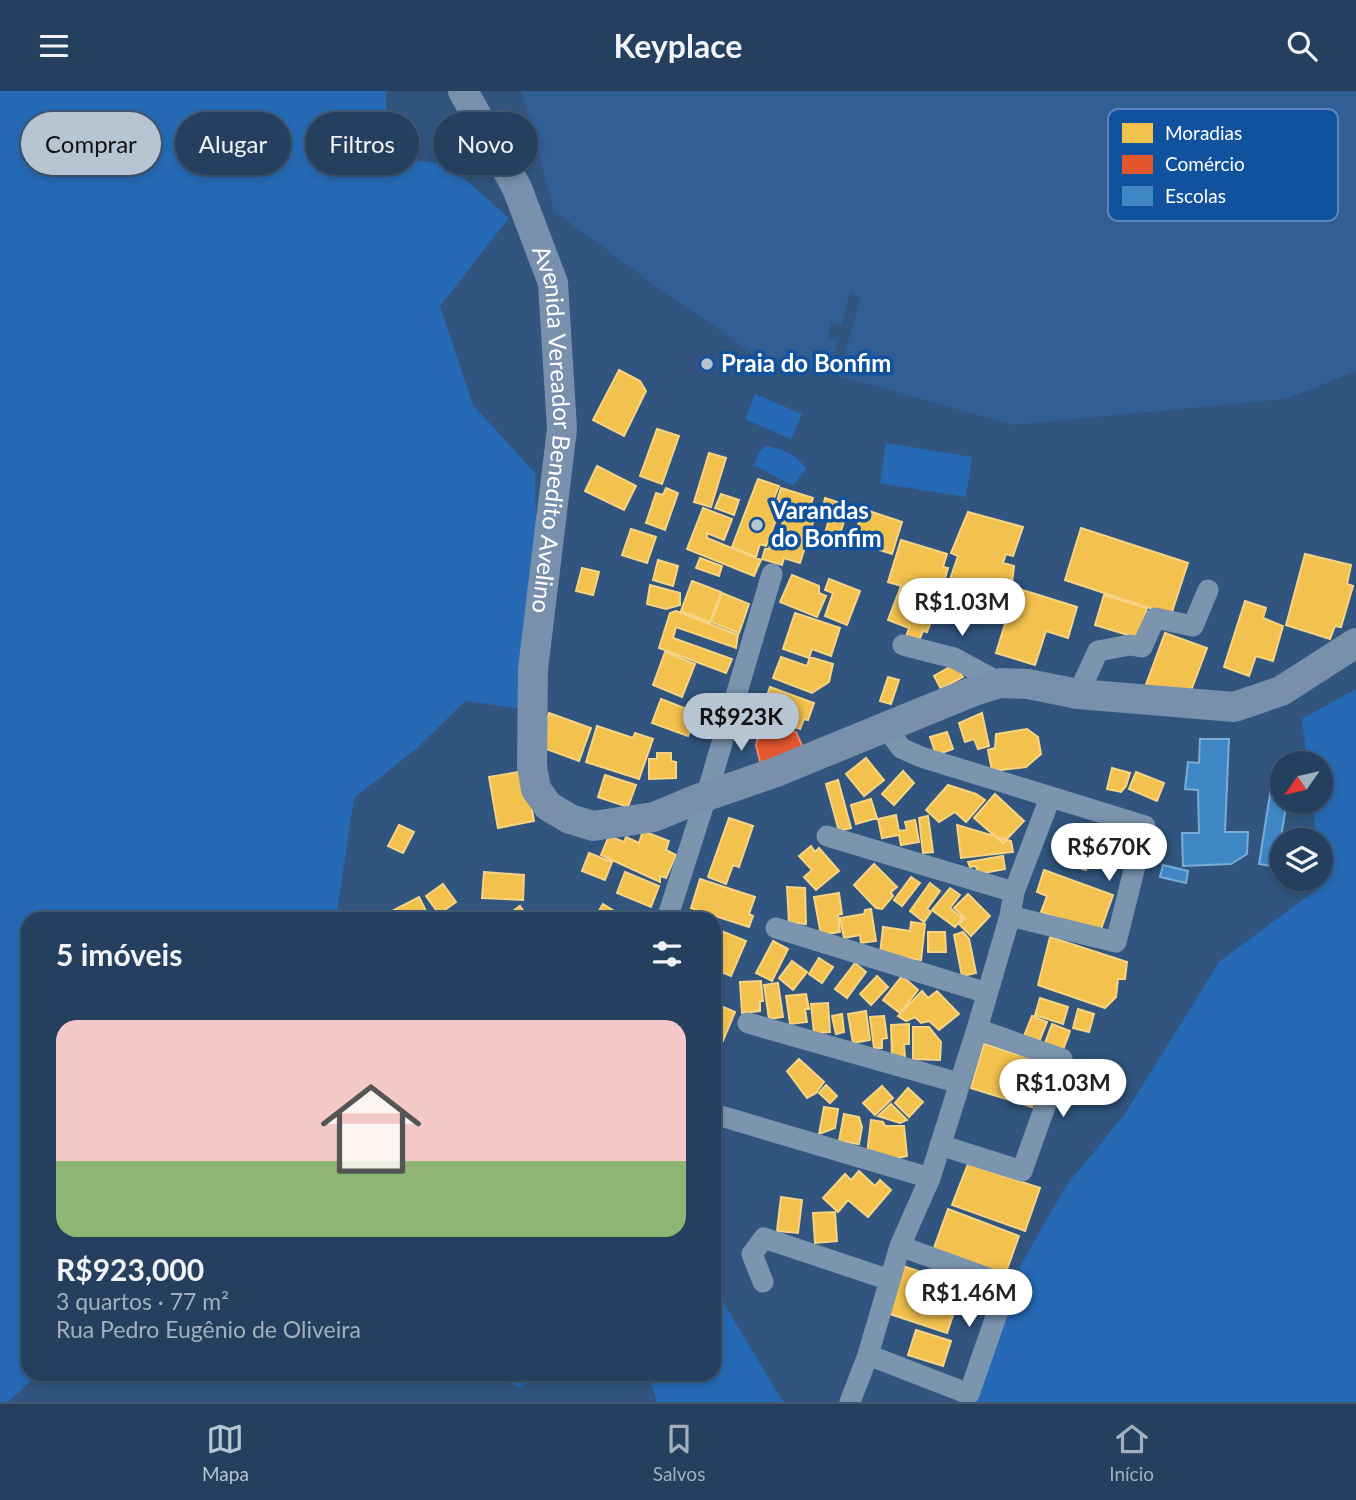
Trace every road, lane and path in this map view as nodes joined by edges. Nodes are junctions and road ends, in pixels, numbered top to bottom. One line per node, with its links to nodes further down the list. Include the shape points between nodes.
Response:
1 (463, 91): 9 (main road, Avenida Vereador Benedito Avelino, via 517,188 553,283 562,429 533,669 532,766 537,789 548,806 593,826 654,817)
2 (772, 574): 9 (street)
3 (1208, 590): 7 (street, via 1192,625 1155,618 1142,647 1098,651)
4 (1356, 643): 7 (main road, Avenida Vereador Benedito Avelino, via 1281,691 1234,708)
5 (903, 645): 6 (street, via 954,658)
6 (1000, 683): 7 (main road, Avenida Vereador Benedito Avelino); 8 (main road, Avenida Vereador Benedito Avelino)
7 (1077, 694)
8 (886, 727): 9 (main road, Avenida Vereador Benedito Avelino); 10 (street, via 901,748 921,757)
9 (706, 797): 13 (street)
10 (1050, 798): 12 (street); 14 (street, via 1145,826 1116,942)
11 (827, 836): 12 (street)
12 (1014, 892): 14 (street)
13 (669, 912)
14 (1010, 916): 16 (street)
15 (776, 928): 16 (street)
16 (987, 993): 18 (street)
17 (748, 1023): 19 (street)
18 (977, 1029): 19 (street); 21 (street, via 1062,1059 1022,1171)
19 (959, 1083): 21 (street)
20 (721, 1116): 22 (street)
21 (940, 1145): 22 (street)
22 (930, 1178): 23 (street)
23 (900, 1246): 24 (street); 26 (street, via 1007,1285 969,1394)
24 (890, 1280): 25 (street, via 764,1238 752,1254); 26 (street)
25 (763, 1282)
26 (868, 1355): 27 (street)
27 (850, 1402)

